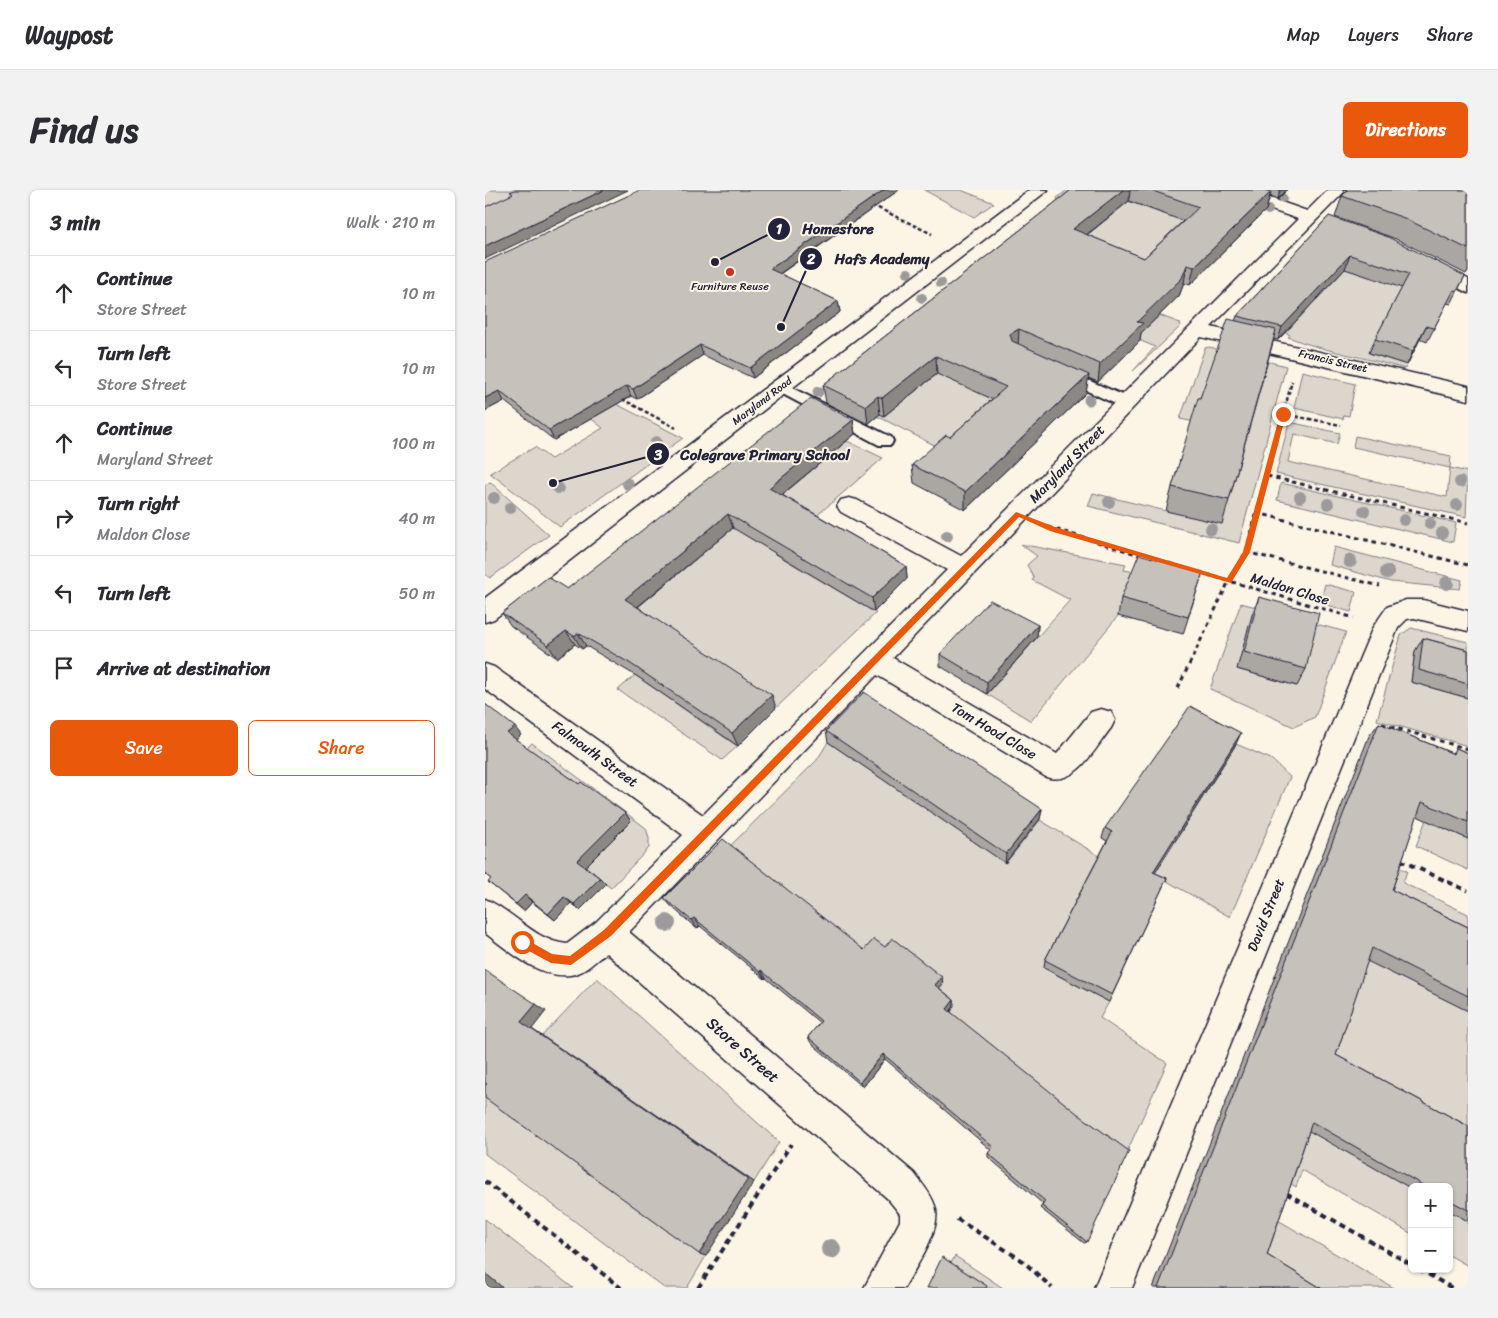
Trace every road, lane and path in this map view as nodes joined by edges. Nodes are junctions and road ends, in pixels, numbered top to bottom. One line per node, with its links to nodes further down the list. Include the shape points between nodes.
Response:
1 (1040, 190): 6 (street, Maryland Road)
2 (1230, 190): 5 (street)
3 (1338, 190): 5 (street, Maryland Street)
4 (866, 203): 6 (path)
5 (1318, 220): 9 (street, Maryland Street)
6 (962, 249): 12 (street, Maryland Road)
7 (1411, 256): 8 (street)
8 (1468, 287)
9 (1197, 330): 10 (street, Francis Street); 15 (street, Maryland Street)
10 (1299, 354): 13 (street, Francis Street); 16 (path)
11 (1051, 369): 15 (lane)
12 (780, 387): 18 (lane); 19 (street, Maryland Road)
13 (1468, 393)
14 (614, 395): 19 (path)
15 (1127, 403): 23 (street, Maryland Street)
16 (1283, 414): 17 (path); 20 (path)
17 (1341, 425)
18 (885, 441)
19 (706, 444): 32 (street, Maryland Road)
20 (1267, 476): 22 (path); 24 (path)
21 (849, 506): 28 (street)
22 (1257, 513): 25 (path); 27 (path)
23 (1018, 514): 26 (path, via 1053,529); 28 (street, Maryland Street)
24 (1468, 523)
25 (1246, 552): 30 (path); 31 (path)
26 (1145, 556)
27 (1468, 565)
28 (964, 568): 35 (street, Maryland Street)
29 (1192, 570): 30 (path, Maldon Close)
30 (1229, 581): 34 (path, Maldon Close); 37 (path)
31 (1381, 586)
32 (485, 612)
33 (1468, 621): 34 (street, David Street, via 1406,610 1392,618)
34 (1386, 627): 38 (street, David Street)
35 (875, 660): 39 (street, Tom Hood Close, via 1056,768 1064,766); 41 (street, Maryland Street)
36 (485, 675): 41 (street, Falmouth Street)
37 (1178, 688)
38 (1350, 714): 40 (path); 56 (street, David Street)
39 (1101, 720)
40 (1468, 749)
41 (704, 833): 45 (street, Maryland Street)
42 (1396, 858): 43 (path)
43 (1468, 891)
44 (485, 914): 45 (street, via 522,942 551,958 571,960)
45 (607, 933): 46 (street, Store Street)
46 (813, 1110): 49 (street, Store Street, via 901,1186); 53 (path)
47 (485, 1181): 52 (path)
48 (1283, 1191): 50 (path)
49 (918, 1208): 54 (street, via 918,1224); 55 (path, via 951,1215 1023,1261)
50 (1408, 1263)
51 (1426, 1273): 57 (path)
52 (621, 1288)
53 (698, 1288)
54 (883, 1288)
55 (1053, 1288)
56 (1113, 1288)
57 (1452, 1288)

